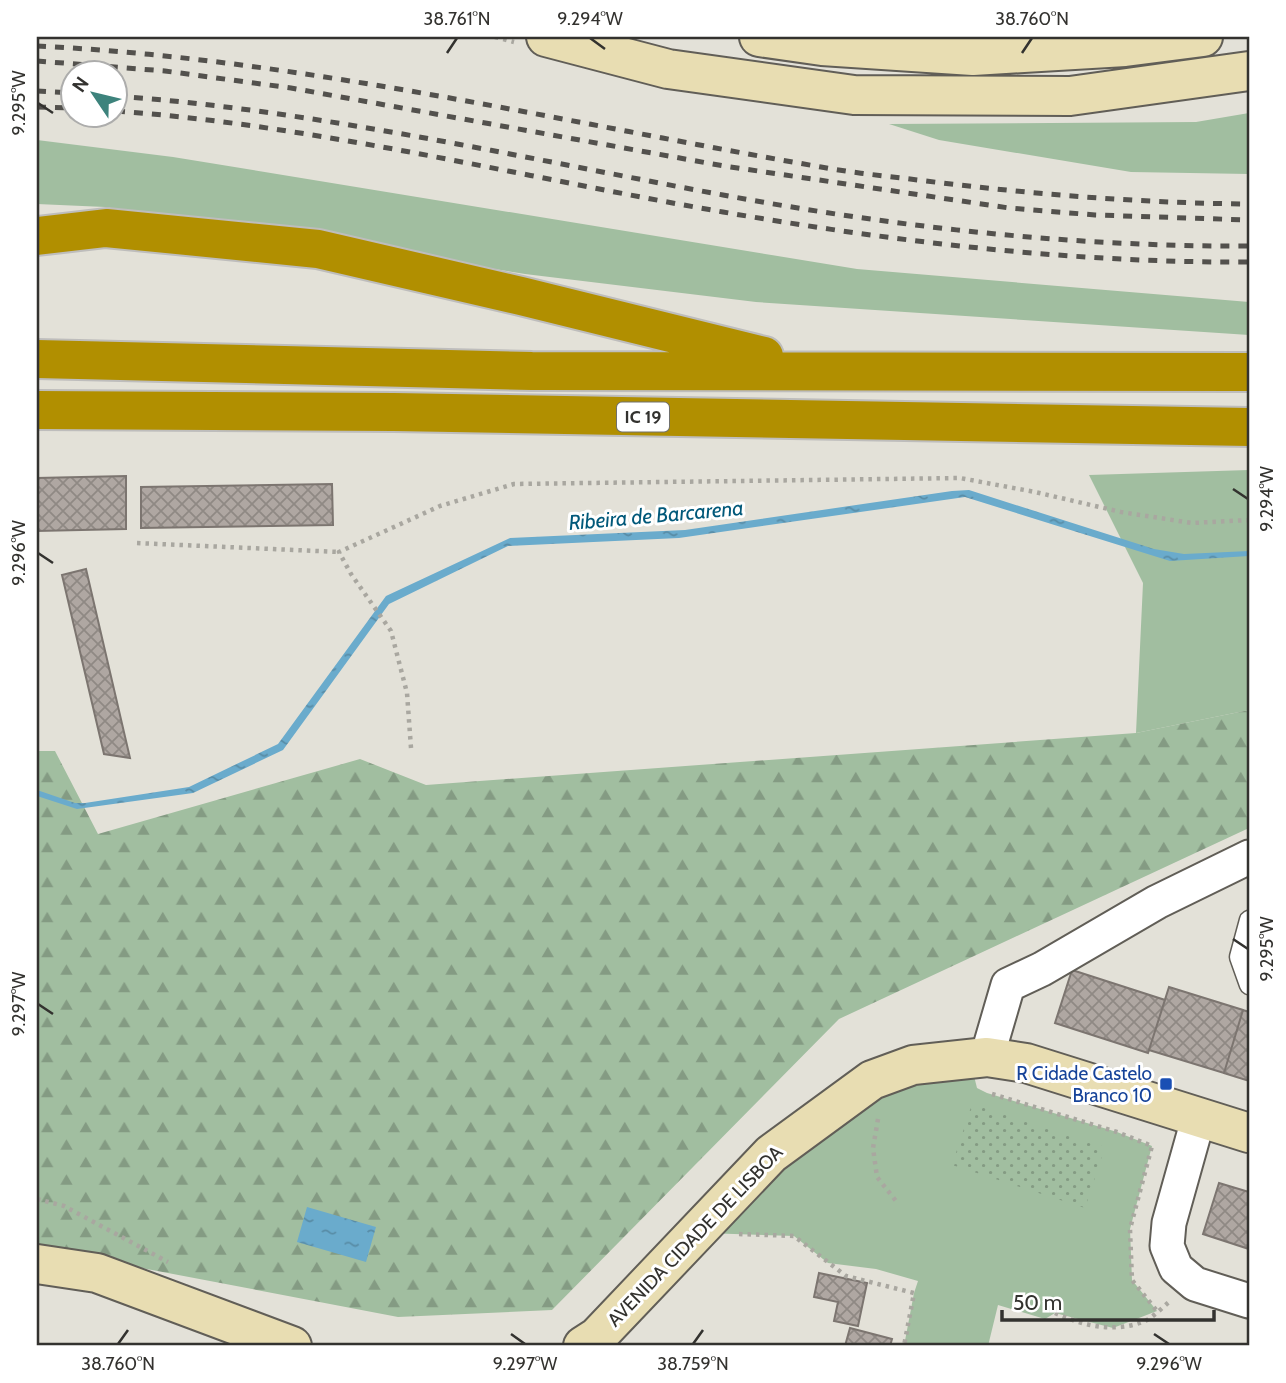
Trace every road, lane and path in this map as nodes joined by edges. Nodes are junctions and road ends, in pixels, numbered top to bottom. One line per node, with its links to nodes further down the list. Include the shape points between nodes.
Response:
1 (546, 37): 4 (main road, via 668,69 854,95 1070,96)
2 (759, 37): 3 (main road, via 822,47 973,56 1125,47)
3 (1203, 37)
4 (1249, 71)
5 (37, 236): 7 (highway, via 106,228 318,249)
6 (37, 359): 7 (highway, via 532,371)
7 (824, 371): 8 (highway)
8 (1249, 372)
9 (37, 410): 10 (highway, IC 19)
10 (1249, 427)
11 (1249, 520): 13 (path, via 1192,523 960,478 514,484 440,506)
12 (137, 543): 13 (path)
13 (339, 552): 14 (path, via 389,629 407,693)
14 (411, 748)
15 (1249, 857): 18 (street, via 1008,985)
16 (1249, 920): 17 (lane, via 1239,957)
17 (1249, 985)
18 (987, 1057): 20 (main road, AVENIDA CIDADE DE LISBOA, via 1026,1063); 27 (path, via 977,1088 1152,1146 1130,1229 1132,1280); 30 (main road, AVENIDA CIDADE DE LISBOA, via 913,1065 872,1080 771,1154 597,1337)
19 (881, 1112): 22 (path, via 873,1148 877,1177)
20 (1199, 1116): 21 (main road, AVENIDA CIDADE DE LISBOA); 25 (street, via 1169,1223 1167,1246 1176,1268)
21 (1249, 1133)
22 (896, 1201)
23 (730, 1233): 31 (path, via 794,1236 846,1276 914,1293)
24 (37, 1264): 29 (main road, via 97,1273)
25 (1195, 1284): 26 (street); 27 (path)
26 (1249, 1301)
27 (1157, 1311): 28 (path, via 1147,1320 1113,1328 1076,1323)
28 (1055, 1313)
29 (292, 1346)
30 (583, 1346)
31 (904, 1346)

